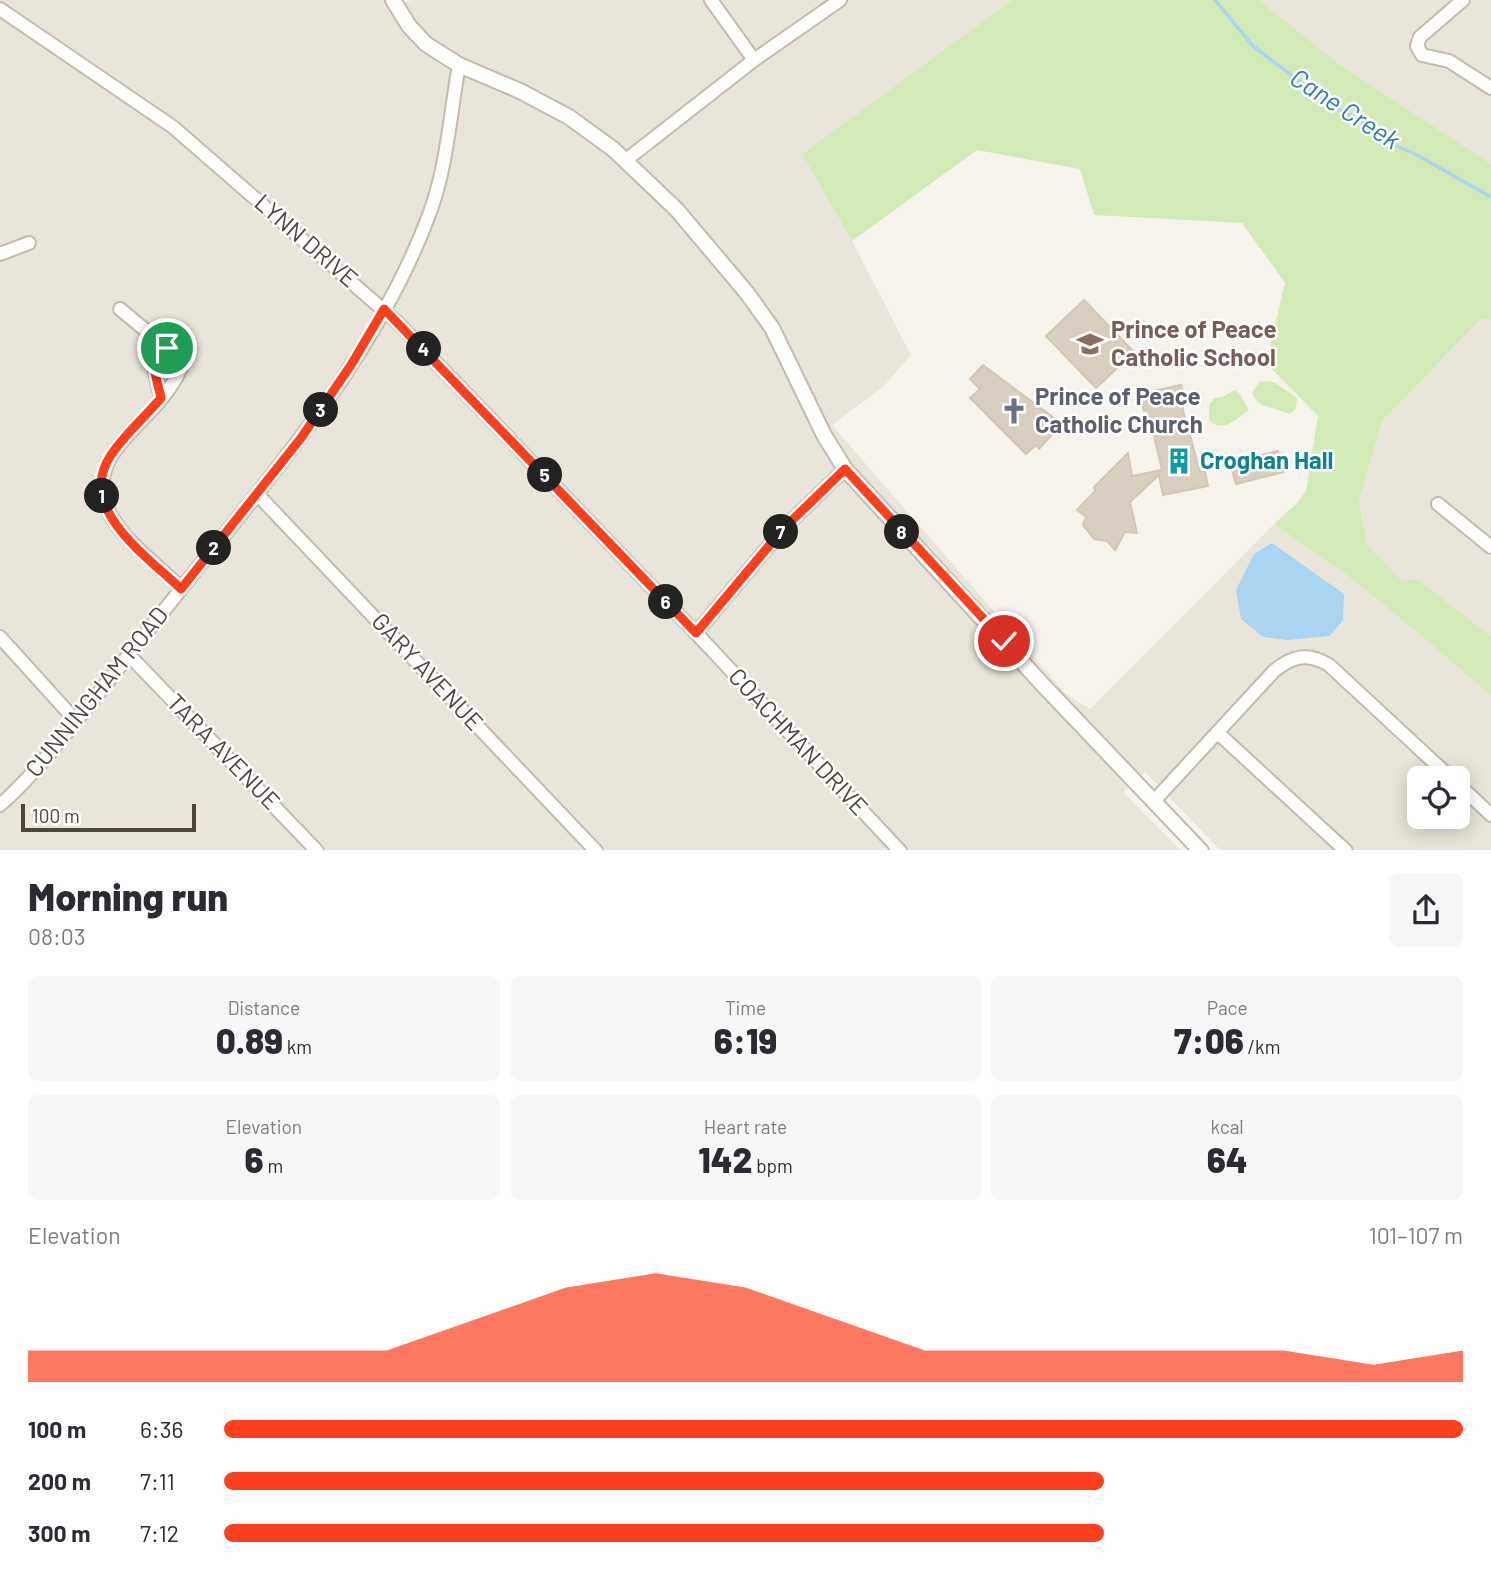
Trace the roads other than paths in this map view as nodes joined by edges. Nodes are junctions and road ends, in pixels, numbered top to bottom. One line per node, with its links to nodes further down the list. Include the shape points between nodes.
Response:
1 (393, 0): 7 (street, via 426,44)
2 (711, 0): 6 (street)
3 (840, 0): 6 (street)
4 (1463, 0): 8 (street, via 1420,37 1417,46 1422,55 1449,61)
5 (0, 9): 13 (street, LYNN DRIVE, via 173,127)
6 (754, 60): 9 (street)
7 (459, 65): 9 (street, via 569,117); 13 (street, CUNNINGHAM ROAD, via 440,182 419,240)
8 (1491, 88)
9 (625, 160): 16 (street, via 677,210 760,309)
10 (29, 243): 11 (street)
11 (0, 254)
12 (120, 309): 14 (street)
13 (384, 309): 17 (street, CUNNINGHAM ROAD, via 323,407); 21 (street, LYNN DRIVE)
14 (167, 348): 15 (street, via 155,362); 15 (street, via 180,360 180,370)
15 (161, 398): 20 (street, via 112,454 102,478 102,496 119,529)
16 (845, 469): 21 (street, via 784,528); 28 (street)
17 (257, 494): 20 (street, CUNNINGHAM ROAD); 32 (street, GARY AVENUE)
18 (1438, 504): 19 (street)
19 (1491, 547)
20 (181, 589): 23 (street, CUNNINGHAM ROAD)
21 (696, 633): 33 (street, COACHMAN DRIVE)
22 (0, 637): 24 (street)
23 (129, 655): 24 (street, CUNNINGHAM ROAD); 31 (street, TARA AVENUE)
24 (76, 721): 29 (street, CUNNINGHAM ROAD)
25 (1217, 733): 26 (street, via 1285,661 1311,657 1329,665); 28 (street); 35 (street)
26 (1438, 766)
27 (1470, 795): 30 (street)
28 (1154, 801): 34 (street)
29 (0, 805)
30 (1491, 815)
31 (317, 850)
32 (596, 850)
33 (900, 850)
34 (1201, 850)
35 (1346, 850)

